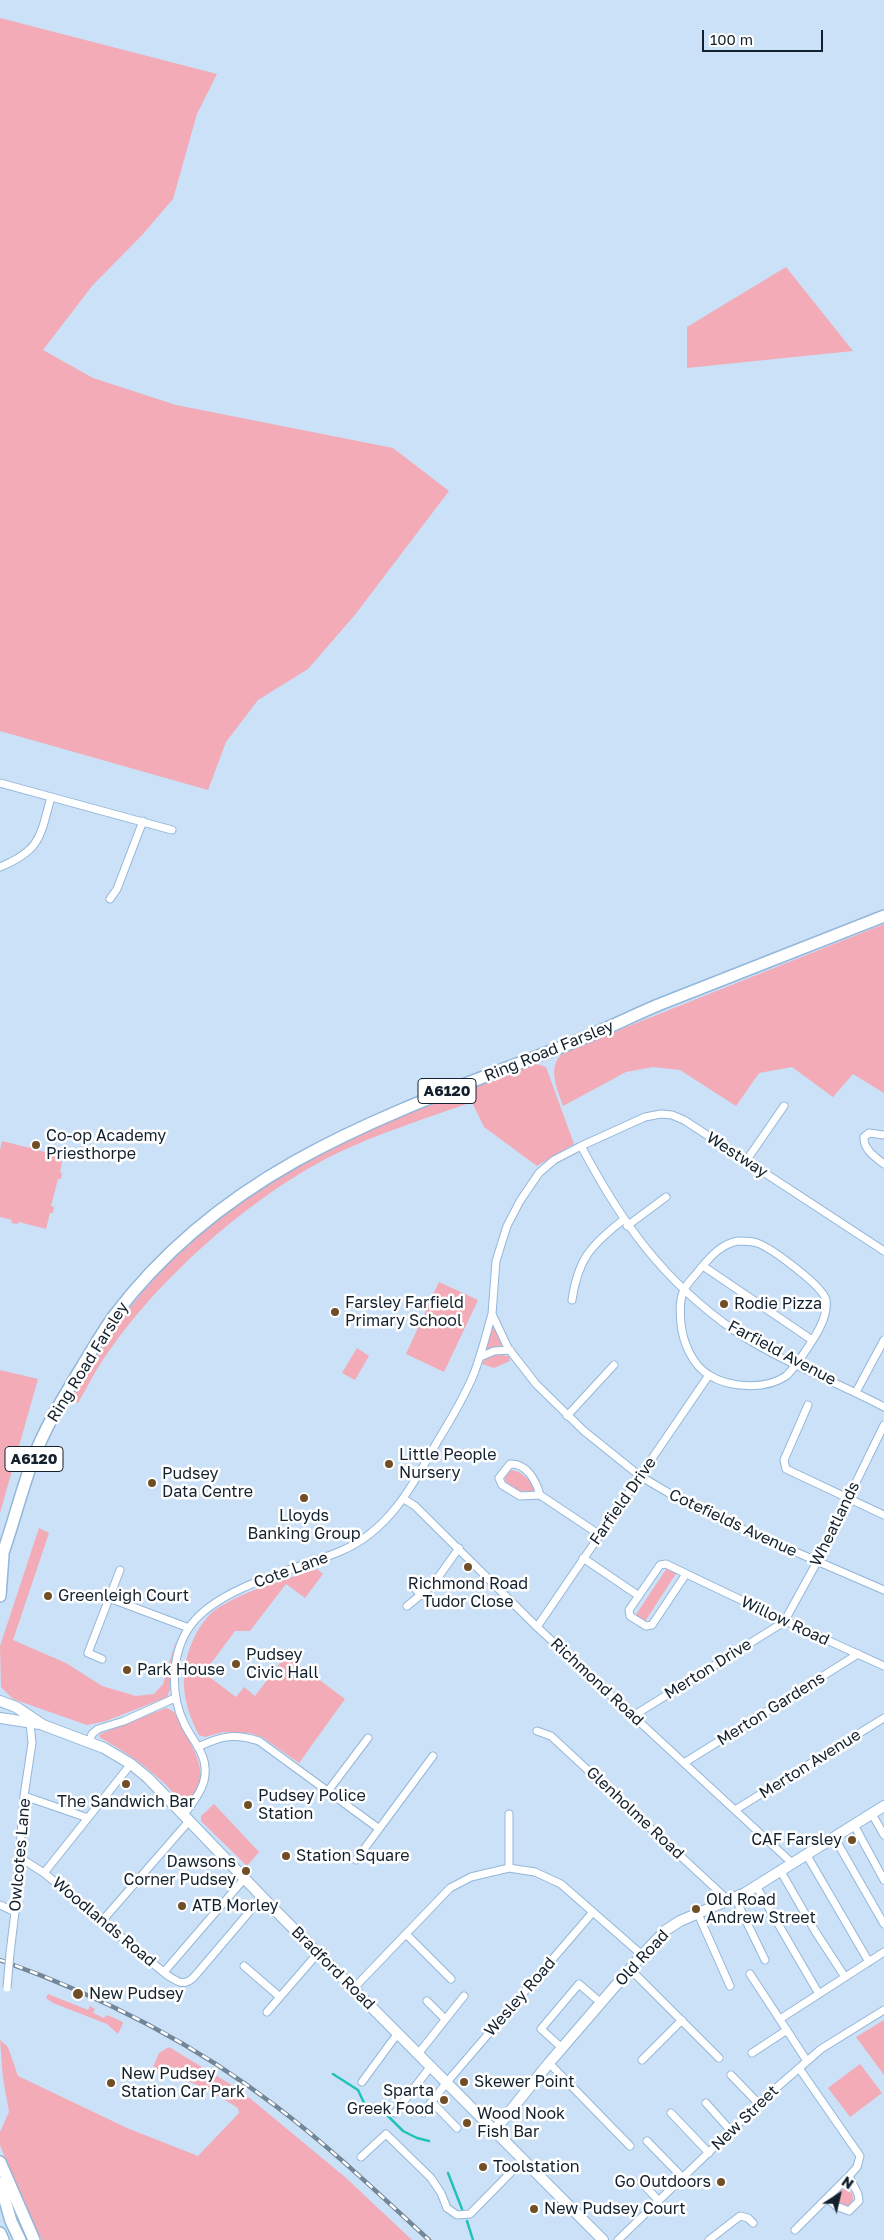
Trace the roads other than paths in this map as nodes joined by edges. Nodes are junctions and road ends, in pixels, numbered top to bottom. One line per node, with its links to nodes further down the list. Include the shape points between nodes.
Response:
1 (0, 783): 2 (street)
2 (51, 797): 3 (street); 5 (street, via 36,844 22,857)
3 (142, 822): 4 (street); 6 (street, via 117,890)
4 (172, 830)
5 (0, 867)
6 (110, 899)
7 (884, 916): 39 (highway, Ring Road Farsley / A6120, via 345,1134 278,1170 214,1214 158,1263 113,1317 89,1355 47,1427)
8 (784, 1106): 11 (street)
9 (884, 1135): 12 (street, via 870,1133 863,1140 870,1152)
10 (580, 1146): 11 (street, Westway, via 645,1117 661,1114 684,1120); 14 (street, Farfield Avenue); 19 (street, via 554,1160 520,1201 507,1226 496,1261)
11 (746, 1161): 15 (street, Westway)
12 (884, 1164)
13 (666, 1197): 14 (street)
14 (625, 1223): 17 (street, Farfield Avenue); 18 (street, via 597,1241 579,1269)
15 (884, 1251)
16 (702, 1266): 17 (street); 20 (street); 20 (street, via 728,1242 758,1243 820,1288 826,1300 824,1316)
17 (684, 1290): 24 (street, Farfield Avenue, via 736,1331); 26 (street, via 679,1311 683,1341 690,1355)
18 (572, 1300)
19 (492, 1314): 22 (street, Cotefields Avenue); 23 (street, Cote Lane)
20 (812, 1340): 24 (street)
21 (884, 1340): 27 (street)
22 (510, 1350): 23 (street, via 494,1351); 30 (street, Cotefields Avenue, via 536,1384)
23 (480, 1357): 34 (street, Cote Lane, via 450,1419)
24 (796, 1364): 26 (street, via 786,1376 762,1385 733,1384); 27 (street, Farfield Avenue)
25 (614, 1365): 30 (street)
26 (709, 1375): 32 (street, Farfield Drive)
27 (856, 1392): 29 (street, Farfield Avenue)
28 (808, 1405): 35 (street, via 784,1465 790,1472)
29 (884, 1407)
30 (567, 1416): 32 (street, Cotefields Avenue)
31 (884, 1425): 35 (street, Wheatlands)
32 (640, 1476): 37 (street, Farfield Drive); 41 (street, Cotefields Avenue, via 696,1509)
33 (540, 1495): 33 (street, via 520,1496 502,1485 501,1473 510,1464 518,1465 533,1476); 37 (street)
34 (404, 1499): 38 (street, Richmond Road); 53 (street, Cote Lane, via 366,1537 344,1550 219,1599)
35 (848, 1499): 36 (street); 41 (street, Wheatlands)
36 (884, 1515)
37 (600, 1535): 40 (street, Farfield Drive)
38 (459, 1548): 46 (street, via 432,1586); 52 (street, Richmond Road)
39 (1, 1557): 47 (highway, A6120)
40 (583, 1558): 48 (street); 52 (street, Farfield Drive)
41 (817, 1562): 45 (street, Cotefields Avenue); 51 (street, Wheatlands)
42 (120, 1570): 49 (street)
43 (686, 1574): 48 (street, Willow Road, via 666,1564 660,1565); 48 (street, via 652,1625 646,1626 630,1616 629,1610); 51 (street, Willow Road)
44 (412, 1584): 46 (street)
45 (884, 1590)
46 (420, 1595): 50 (street)
47 (0, 1596)
48 (639, 1596)
49 (109, 1598): 53 (street); 55 (street, via 88,1653)
50 (407, 1606)
51 (784, 1622): 54 (street, Willow Road); 59 (street, Merton Drive)
52 (537, 1626): 59 (street, Richmond Road)
53 (189, 1628): 57 (street, Cote Lane, via 175,1662)
54 (858, 1654): 56 (street, Willow Road); 69 (street, Merton Gardens)
55 (102, 1659)
56 (884, 1666)
57 (175, 1698): 66 (street, via 124,1721 98,1728); 67 (street, Cote Lane)
58 (0, 1701): 63 (main road, Bradford Road, via 16,1707)
59 (632, 1716): 69 (street, Richmond Road)
60 (0, 1718): 62 (main road, Bradford Road)
61 (884, 1718): 74 (street, Merton Avenue)
62 (30, 1723): 63 (main road, Bradford Road); 72 (street, Owlcotes Lane, via 32,1743)
63 (43, 1725): 66 (main road, Bradford Road)
64 (537, 1731): 94 (street, Glenholme Road, via 551,1736)
65 (368, 1738): 71 (street)
66 (89, 1742): 70 (main road, Bradford Road)
67 (198, 1747): 71 (street, via 229,1736 259,1741); 78 (street, Cote Lane, via 205,1767 204,1780)
68 (433, 1756): 80 (street)
69 (684, 1763): 74 (street, Richmond Road)
70 (131, 1764): 77 (street); 78 (main road, Bradford Road)
71 (328, 1791): 80 (street)
72 (24, 1796): 77 (street); 84 (street, Owlcotes Lane)
73 (884, 1806): 76 (main road, Old Road)
74 (735, 1810): 86 (street, Richmond Road)
75 (509, 1814): 87 (street)
76 (872, 1814): 79 (main road, Old Road); 81 (street)
77 (88, 1818): 89 (street)
78 (187, 1818): 90 (main road, Bradford Road); 99 (street, Cote Lane)
79 (854, 1825): 82 (main road, Old Road); 91 (street)
80 (378, 1828): 85 (street)
81 (884, 1835)
82 (834, 1837): 83 (main road, Old Road); 100 (street)
83 (806, 1854): 86 (main road, Old Road); 106 (street)
84 (19, 1857): 89 (street, Woodlands Road); 96 (street, Owlcotes Lane)
85 (356, 1860)
86 (792, 1863): 88 (main road, Old Road)
87 (509, 1868): 97 (street, via 535,1872 561,1884); 101 (street, via 471,1877 450,1888)
88 (780, 1870): 92 (main road, Old Road); 111 (street)
89 (44, 1873): 99 (street, Woodlands Road)
90 (244, 1878): 93 (main road, Bradford Road); 109 (street)
91 (884, 1880)
92 (756, 1886): 94 (main road, Old Road); 116 (street)
93 (262, 1897): 103 (main road, Bradford Road); 109 (street, Woodlands Road, via 189,1982 180,1983)
94 (732, 1899): 98 (main road, Old Road); 105 (street)
95 (0, 1905): 96 (street)
96 (15, 1912): 114 (street, Owlcotes Lane, bridge)
97 (593, 1912): 104 (street); 139 (street, Wesley Road)
98 (698, 1914): 104 (main road, Old Road, via 666,1930); 113 (street)
99 (102, 1921): 109 (street, Woodlands Road)
100 (884, 1924)
101 (406, 1934): 112 (street); 115 (street)
102 (884, 1952): 106 (street)
103 (318, 1953): 115 (main road, Bradford Road); 118 (street)
104 (642, 1955): 108 (main road, Old Road)
105 (766, 1960)
106 (869, 1962): 111 (street)
107 (244, 1966): 118 (street)
108 (630, 1969): 120 (main road, Old Road); 125 (street)
109 (164, 1972)
110 (750, 1974): 124 (street)
111 (845, 1977): 116 (street)
112 (451, 1979)
113 (730, 1986)
114 (7, 1988)
115 (353, 1989): 127 (main road, Bradford Road)
116 (819, 1994): 124 (street)
117 (464, 1996): 123 (street)
118 (280, 1997): 122 (street)
119 (427, 2000): 123 (street)
120 (601, 2003): 128 (main road, Old Road); 128 (street, via 579,1984 541,2029)
121 (884, 2010): 133 (street, New Street)
122 (267, 2012)
123 (445, 2018): 130 (street)
124 (780, 2019): 126 (street)
125 (682, 2020): 131 (street); 132 (street)
126 (787, 2030): 129 (street); 133 (street)
127 (398, 2033): 130 (main road, Bradford Road); 138 (street)
128 (562, 2048): 134 (main road, Old Road)
129 (752, 2053)
130 (418, 2054): 135 (main road, Bradford Road)
131 (719, 2058)
132 (642, 2060)
133 (807, 2061): 136 (street, New Street)
134 (549, 2063): 147 (main road, Old Road); 150 (street)
135 (431, 2066): 139 (main road, Bradford Road); 145 (street)
136 (799, 2068): 142 (street, New Street); 155 (street, via 860,2156 857,2168)
137 (731, 2075): 142 (street)
138 (362, 2082)
139 (447, 2082): 140 (street, Wesley Road); 147 (main road, Bradford Road)
140 (432, 2102): 143 (street, Wesley Road); 146 (street)
141 (706, 2103): 148 (street)
142 (759, 2104): 148 (street, New Street)
143 (424, 2113)
144 (671, 2113): 151 (street)
145 (395, 2114)
146 (457, 2128)
147 (494, 2131): 153 (main road, Bradford Road)
148 (732, 2131): 151 (street, New Street)
149 (647, 2140): 156 (street)
150 (630, 2146)
151 (709, 2154): 156 (street, New Street)
152 (362, 2157): 153 (street, via 386,2134 431,2178 447,2208 462,2216 470,2214)
153 (523, 2160): 167 (main road, Bradford Road)
154 (0, 2162): 166 (highway)
155 (849, 2176): 159 (street); 159 (street, via 859,2201 849,2211)
156 (683, 2178): 160 (street, New Street)
157 (641, 2182): 160 (street)
158 (0, 2183): 165 (highway, via 11,2222)
159 (827, 2198): 162 (street)
160 (659, 2201): 168 (street, New Street)
161 (753, 2223): 169 (street, via 740,2216)
162 (795, 2230)
163 (0, 2233): 164 (highway)
164 (3, 2240)
165 (20, 2240)
166 (34, 2240)
167 (603, 2240)
168 (618, 2240)
169 (709, 2240)

